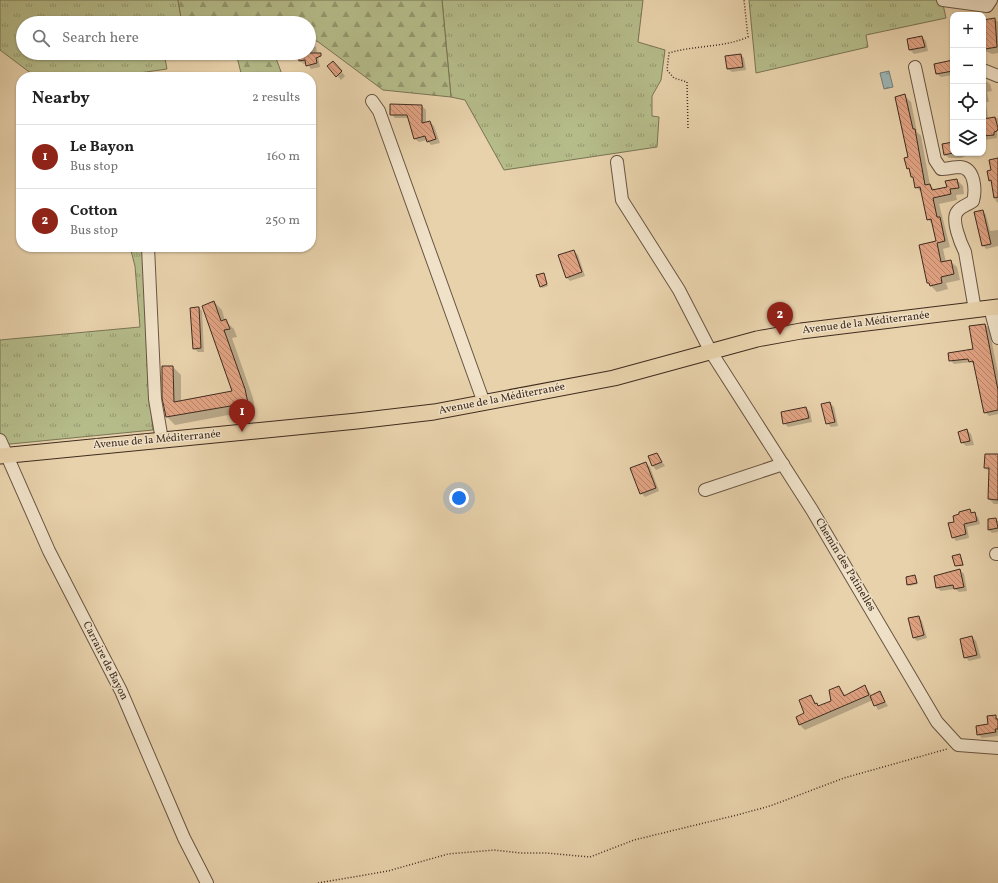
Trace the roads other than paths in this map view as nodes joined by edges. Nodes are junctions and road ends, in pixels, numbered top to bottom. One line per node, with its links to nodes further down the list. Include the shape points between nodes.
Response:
1 (943, 0): 2 (street, via 987,6)
2 (992, 0)
3 (915, 67): 10 (street, via 938,166 941,169 962,167 970,172 973,178 973,201 959,209 955,219 965,252)
4 (986, 71): 5 (street)
5 (998, 76)
6 (372, 101): 13 (street, via 379,111)
7 (617, 162): 12 (street, Chemin des Patinelles, via 622,200 679,290)
8 (148, 252): 15 (street, via 155,399)
9 (994, 308): 10 (main road, Avenue de la Méditerranée); 11 (street)
10 (975, 310): 12 (main road, Avenue de la Méditerranée, via 801,331 757,339)
11 (998, 338)
12 (711, 352): 13 (main road, Avenue de la Méditerranée, via 614,378); 17 (street, Chemin des Patinelles)
13 (484, 403): 15 (main road, Avenue de la Méditerranée, via 357,421)
14 (0, 440): 16 (street, Carraire de Bayon)
15 (162, 440): 16 (main road, Avenue de la Méditerranée)
16 (3, 455): 20 (street, Carraire de Bayon, via 121,690 184,838)
17 (783, 464): 18 (street); 19 (street, Chemin des Patinelles, via 938,722 958,745)
18 (705, 490)
19 (998, 748)
20 (207, 883)

